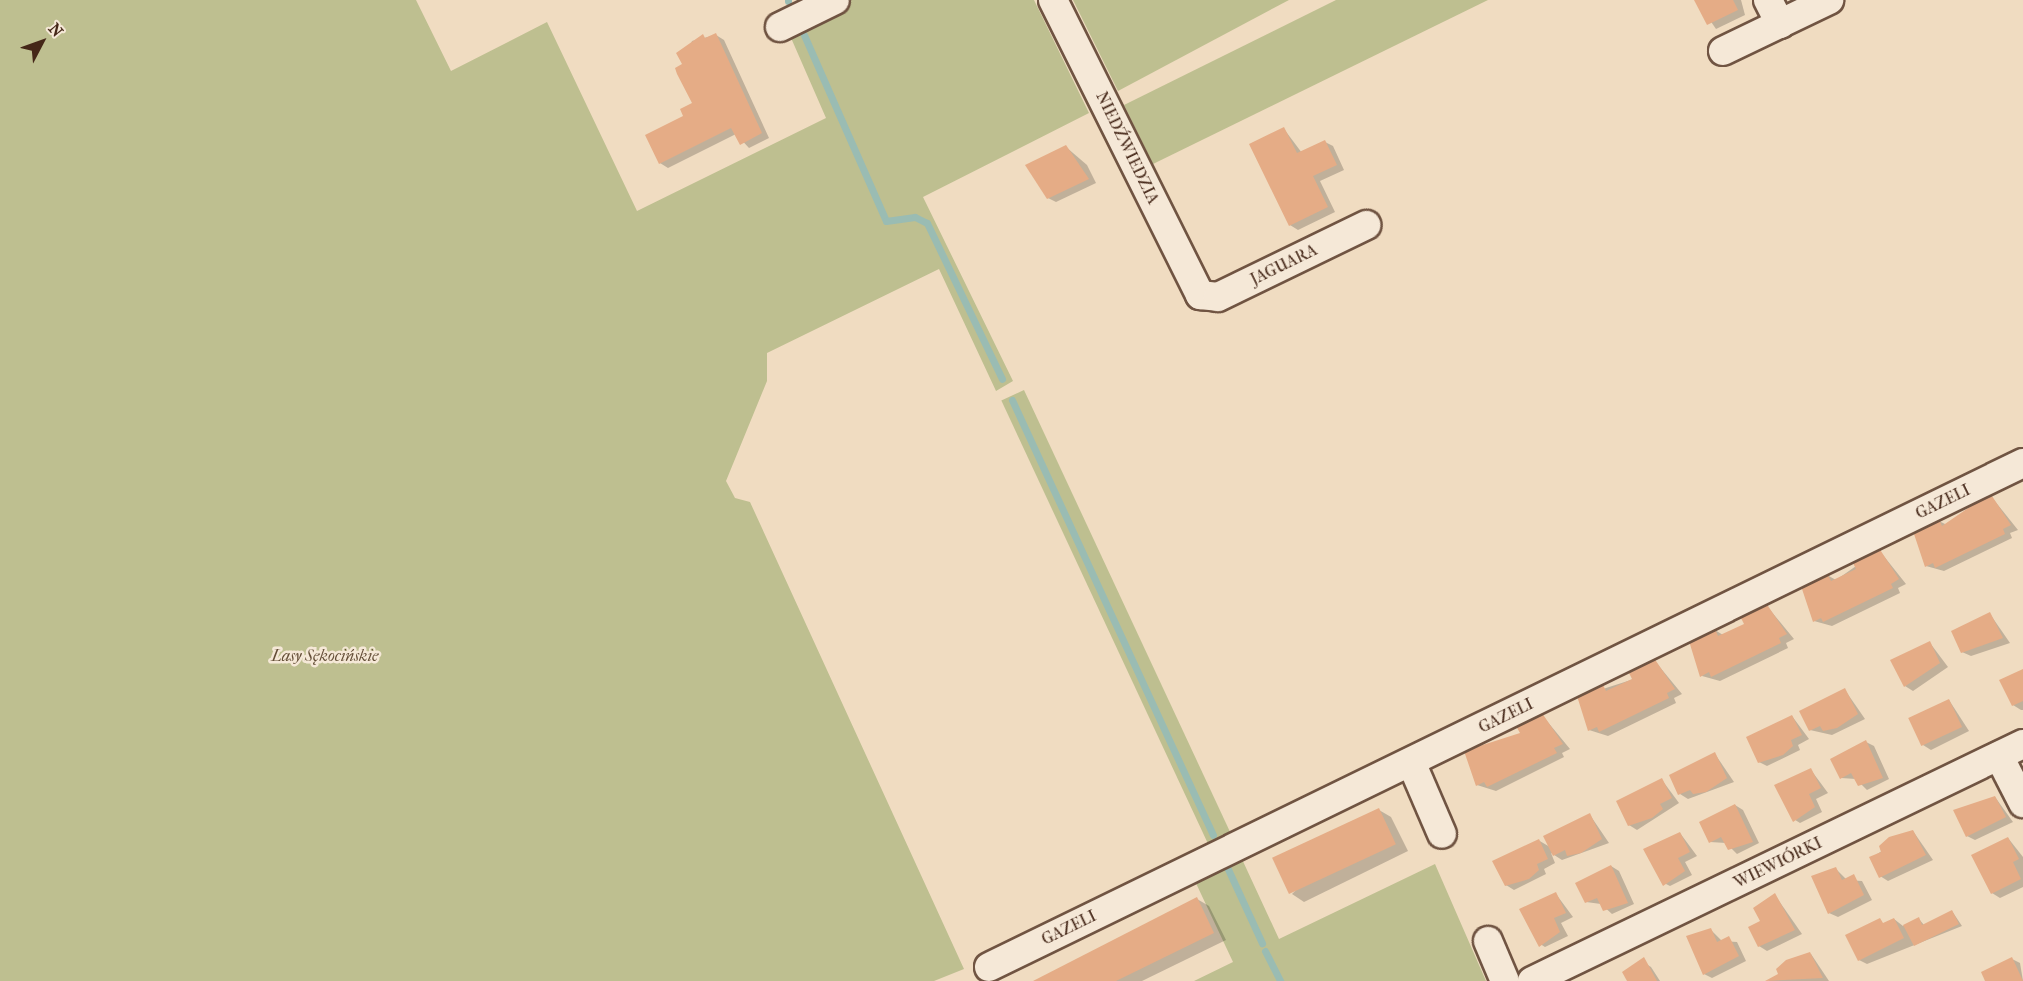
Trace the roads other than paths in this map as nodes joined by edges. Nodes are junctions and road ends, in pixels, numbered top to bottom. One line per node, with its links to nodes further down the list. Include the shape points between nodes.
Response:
1 (835, 0): 5 (street)
2 (1053, 0): 8 (street, NIEDŹWIEDZIA)
3 (1829, 0): 4 (street)
4 (1774, 12): 6 (street)
5 (780, 27)
6 (1723, 51)
7 (1366, 225): 8 (street, JAGUARA, via 1218,297)
8 (1200, 295)
9 (2023, 463): 11 (street, GAZELI)
10 (2011, 750): 12 (street); 17 (street, WIEWIÓRKI)
11 (1411, 762): 13 (street); 15 (street, GAZELI)
12 (2023, 803)
13 (1442, 834)
14 (1488, 941): 16 (street)
15 (989, 967)
16 (1505, 981)
17 (1532, 981)

